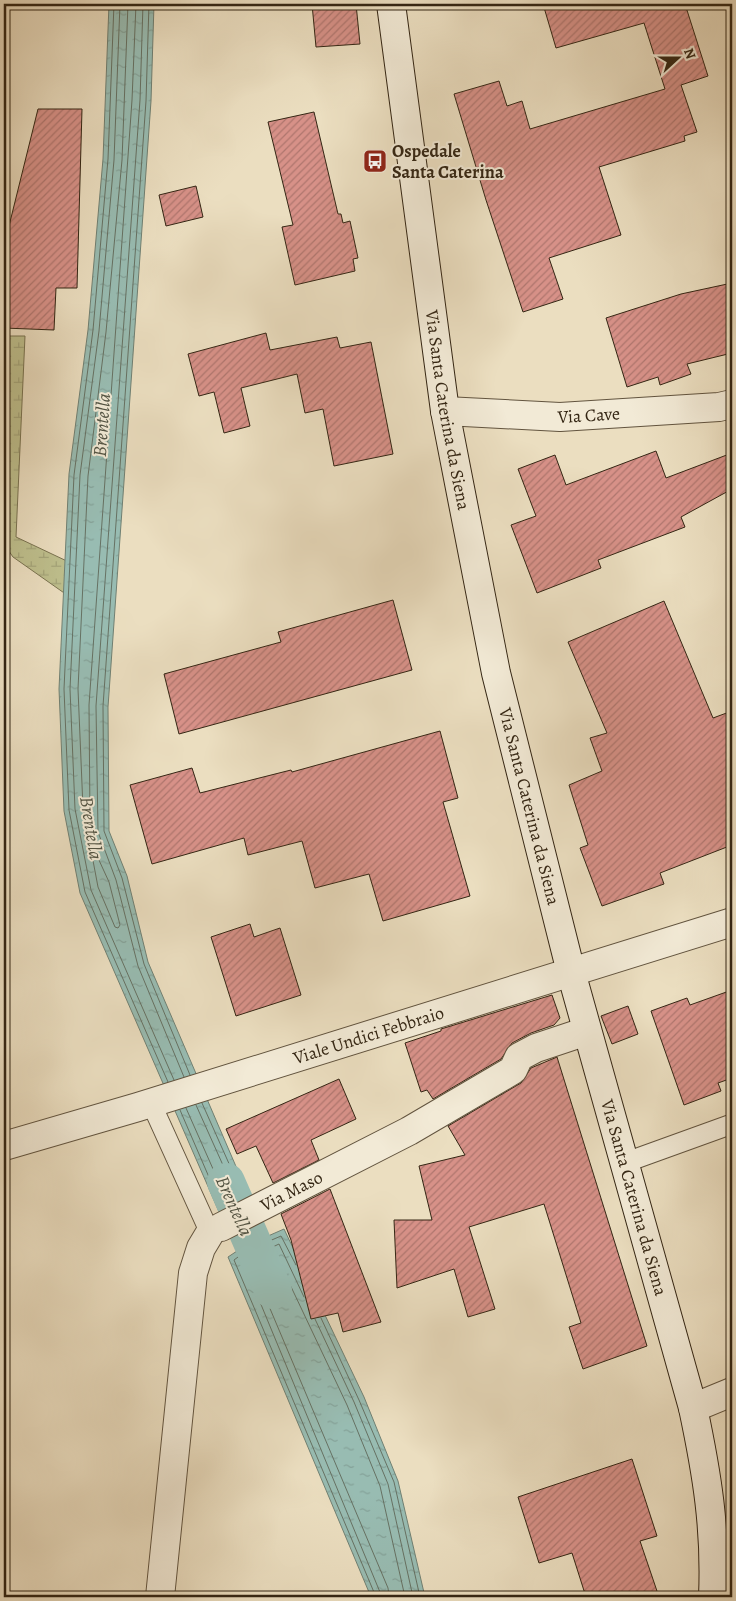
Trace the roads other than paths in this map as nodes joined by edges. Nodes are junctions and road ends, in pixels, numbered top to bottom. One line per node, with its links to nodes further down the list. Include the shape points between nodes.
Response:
1 (391, 4): 3 (street, Via Santa Caterina da Siena)
2 (732, 404): 3 (street, Via Cave, via 719,408 560,417)
3 (444, 411): 5 (street, Via Santa Caterina da Siena, via 496,673)
4 (732, 922): 5 (street, Viale Undici Febbraio)
5 (571, 972): 6 (street, Via Santa Caterina da Siena); 7 (street, Viale Undici Febbraio)
6 (587, 1031): 10 (street, Via Santa Caterina da Siena); 11 (street, Via Maso, via 519,1057 513,1070 409,1131)
7 (156, 1101): 9 (street, Viale Undici Febbraio); 11 (lane)
8 (732, 1124): 10 (lane)
9 (4, 1146)
10 (624, 1163): 13 (street, Via Santa Caterina da Siena)
11 (216, 1230): 15 (street, via 201,1248 193,1272)
12 (732, 1392): 13 (street)
13 (694, 1408): 14 (street, Via Santa Caterina da Siena)
14 (724, 1550): 16 (street, Via Santa Caterina da Siena)
15 (160, 1597)
16 (713, 1597)

